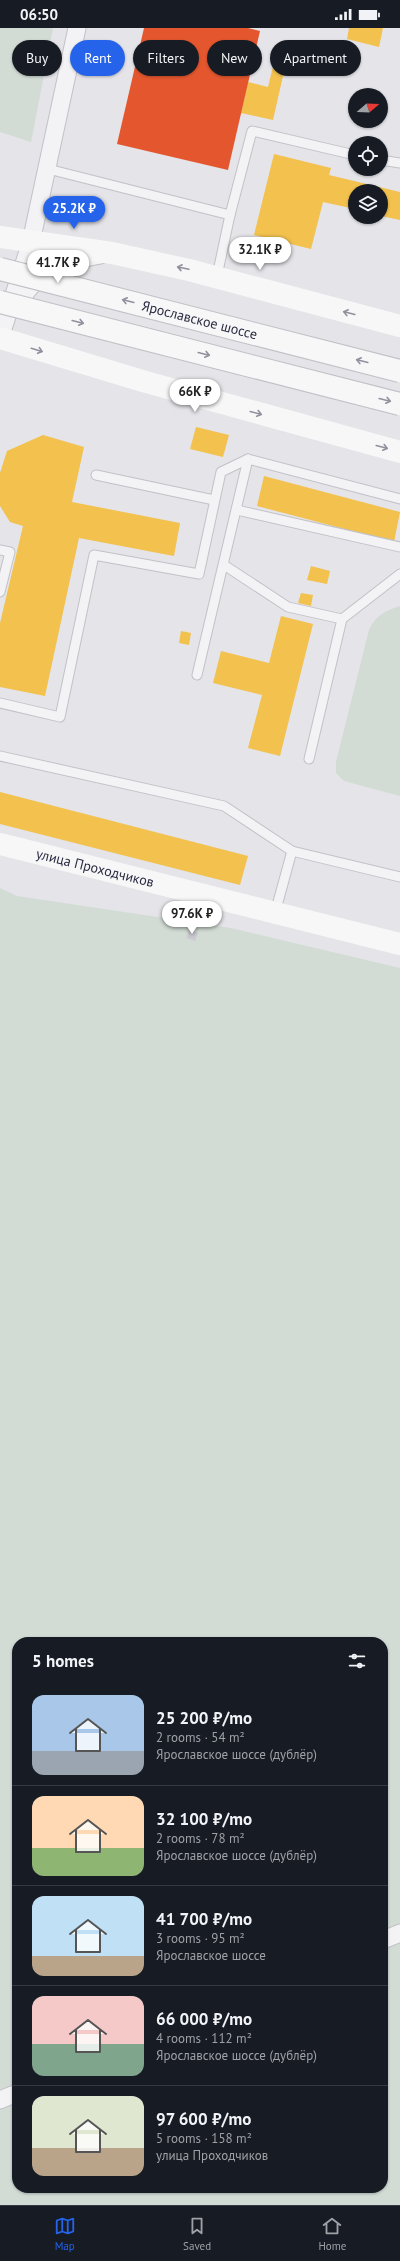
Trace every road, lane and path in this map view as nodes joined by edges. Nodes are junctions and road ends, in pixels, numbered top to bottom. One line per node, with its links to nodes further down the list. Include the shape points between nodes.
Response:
1 (77, 28): 5 (street)
2 (348, 153): 6 (lane, via 252,131)
3 (388, 161): 4 (lane)
4 (400, 163)
5 (48, 169): 6 (lane); 8 (street)
6 (230, 215): 11 (lane)
7 (0, 237): 8 (street)
8 (31, 242): 9 (street); 12 (street)
9 (112, 253): 11 (street, one-way to 9); 12 (street, via 68,263 50,272)
10 (0, 269): 15 (street, Ярославское шоссе, one-way to 10, bridge)
11 (216, 276): 13 (street, one-way to 11)
12 (4, 310): 14 (street); 16 (street, one-way to 16, bridge)
13 (400, 326)
14 (0, 338): 17 (street, one-way to 17, via 146,382)
15 (400, 371)
16 (400, 404)
17 (400, 452)
18 (248, 459): 20 (lane); 21 (lane, via 221,472); 22 (lane)
19 (96, 475): 21 (lane)
20 (400, 499)
21 (214, 500): 30 (lane, via 198,574 94,555 60,717)
22 (237, 510): 23 (lane); 25 (lane)
23 (400, 547)
24 (0, 550): 27 (lane, via 10,552)
25 (224, 565): 28 (lane, via 288,607); 29 (lane)
26 (400, 574): 28 (lane)
27 (0, 592)
28 (342, 619): 32 (lane)
29 (198, 675)
30 (0, 703)
31 (0, 756): 34 (lane, via 224,806)
32 (309, 759)
33 (0, 844): 36 (street, улица Проходчиков)
34 (292, 851): 35 (lane); 36 (lane)
35 (400, 877)
36 (275, 913): 37 (street, улица Проходчиков)
37 (396, 939)
38 (400, 1933): 39 (street)
39 (388, 1938)
40 (12, 2095): 41 (street)
41 (0, 2100)

